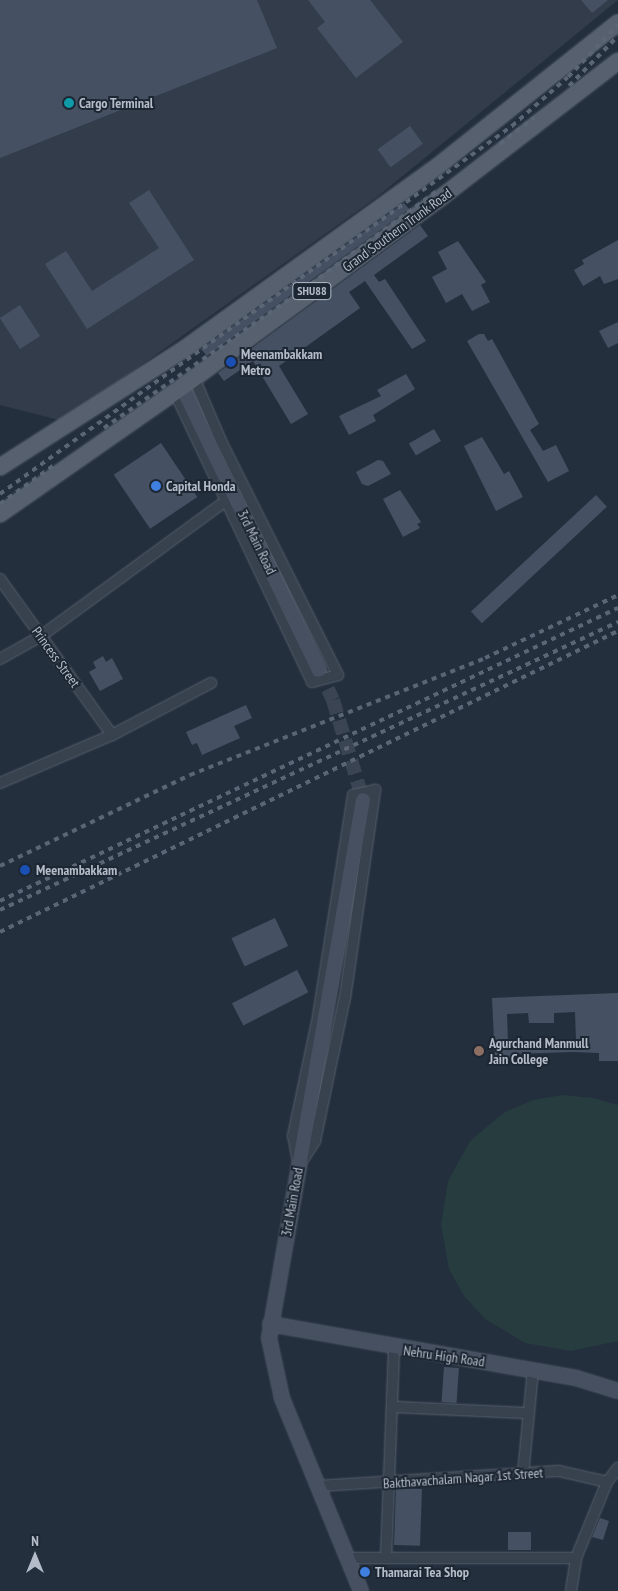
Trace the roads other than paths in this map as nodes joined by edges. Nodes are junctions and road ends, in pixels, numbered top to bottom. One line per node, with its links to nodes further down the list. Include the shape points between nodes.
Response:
1 (618, 22): 4 (main road, Grand Southern Trunk Road / SHU88, via 438,166 183,350)
2 (618, 61): 3 (main road, Grand Southern Trunk Road / SHU88, via 443,196)
3 (184, 386): 5 (street); 5 (street, via 221,441 338,675 312,682); 6 (main road, Grand Southern Trunk Road / SHU88); 10 (street, 3rd Main Road)
4 (0, 467)
5 (227, 500): 8 (street)
6 (0, 514)
7 (0, 579): 8 (street, Princess Street)
8 (41, 636): 9 (street); 12 (street, Princess Street)
9 (0, 659)
10 (320, 670)
11 (212, 683): 12 (street)
12 (112, 735): 13 (street)
13 (0, 783)
14 (363, 800): 15 (street, 3rd Main Road)
15 (299, 1166): 15 (street, via 293,1136 318,1017 353,795 375,790 358,918 335,1044 315,1141); 16 (street, 3rd Main Road)
16 (270, 1324): 17 (street, Nehru High Road); 26 (street, 3rd Main Road, via 272,1364 282,1398)
17 (394, 1349): 18 (street, Nehru High Road); 20 (street)
18 (533, 1371): 19 (street, Nehru High Road); 21 (street)
19 (618, 1391)
20 (394, 1407): 21 (street); 25 (street)
21 (526, 1413): 23 (street)
22 (618, 1468): 24 (street)
23 (523, 1474): 24 (street, Bakthavachalam Nagar 1st Street, via 574,1472); 25 (street, Bakthavachalam Nagar 1st Street)
24 (607, 1482): 29 (street)
25 (387, 1484): 26 (street, Bakthavachalam Nagar 1st Street); 28 (street)
26 (318, 1486): 27 (street, 3rd Main Road)
27 (349, 1558): 28 (street); 30 (street, 3rd Main Road)
28 (386, 1558): 29 (street)
29 (576, 1558): 31 (street)
30 (361, 1591)
31 (571, 1591)

